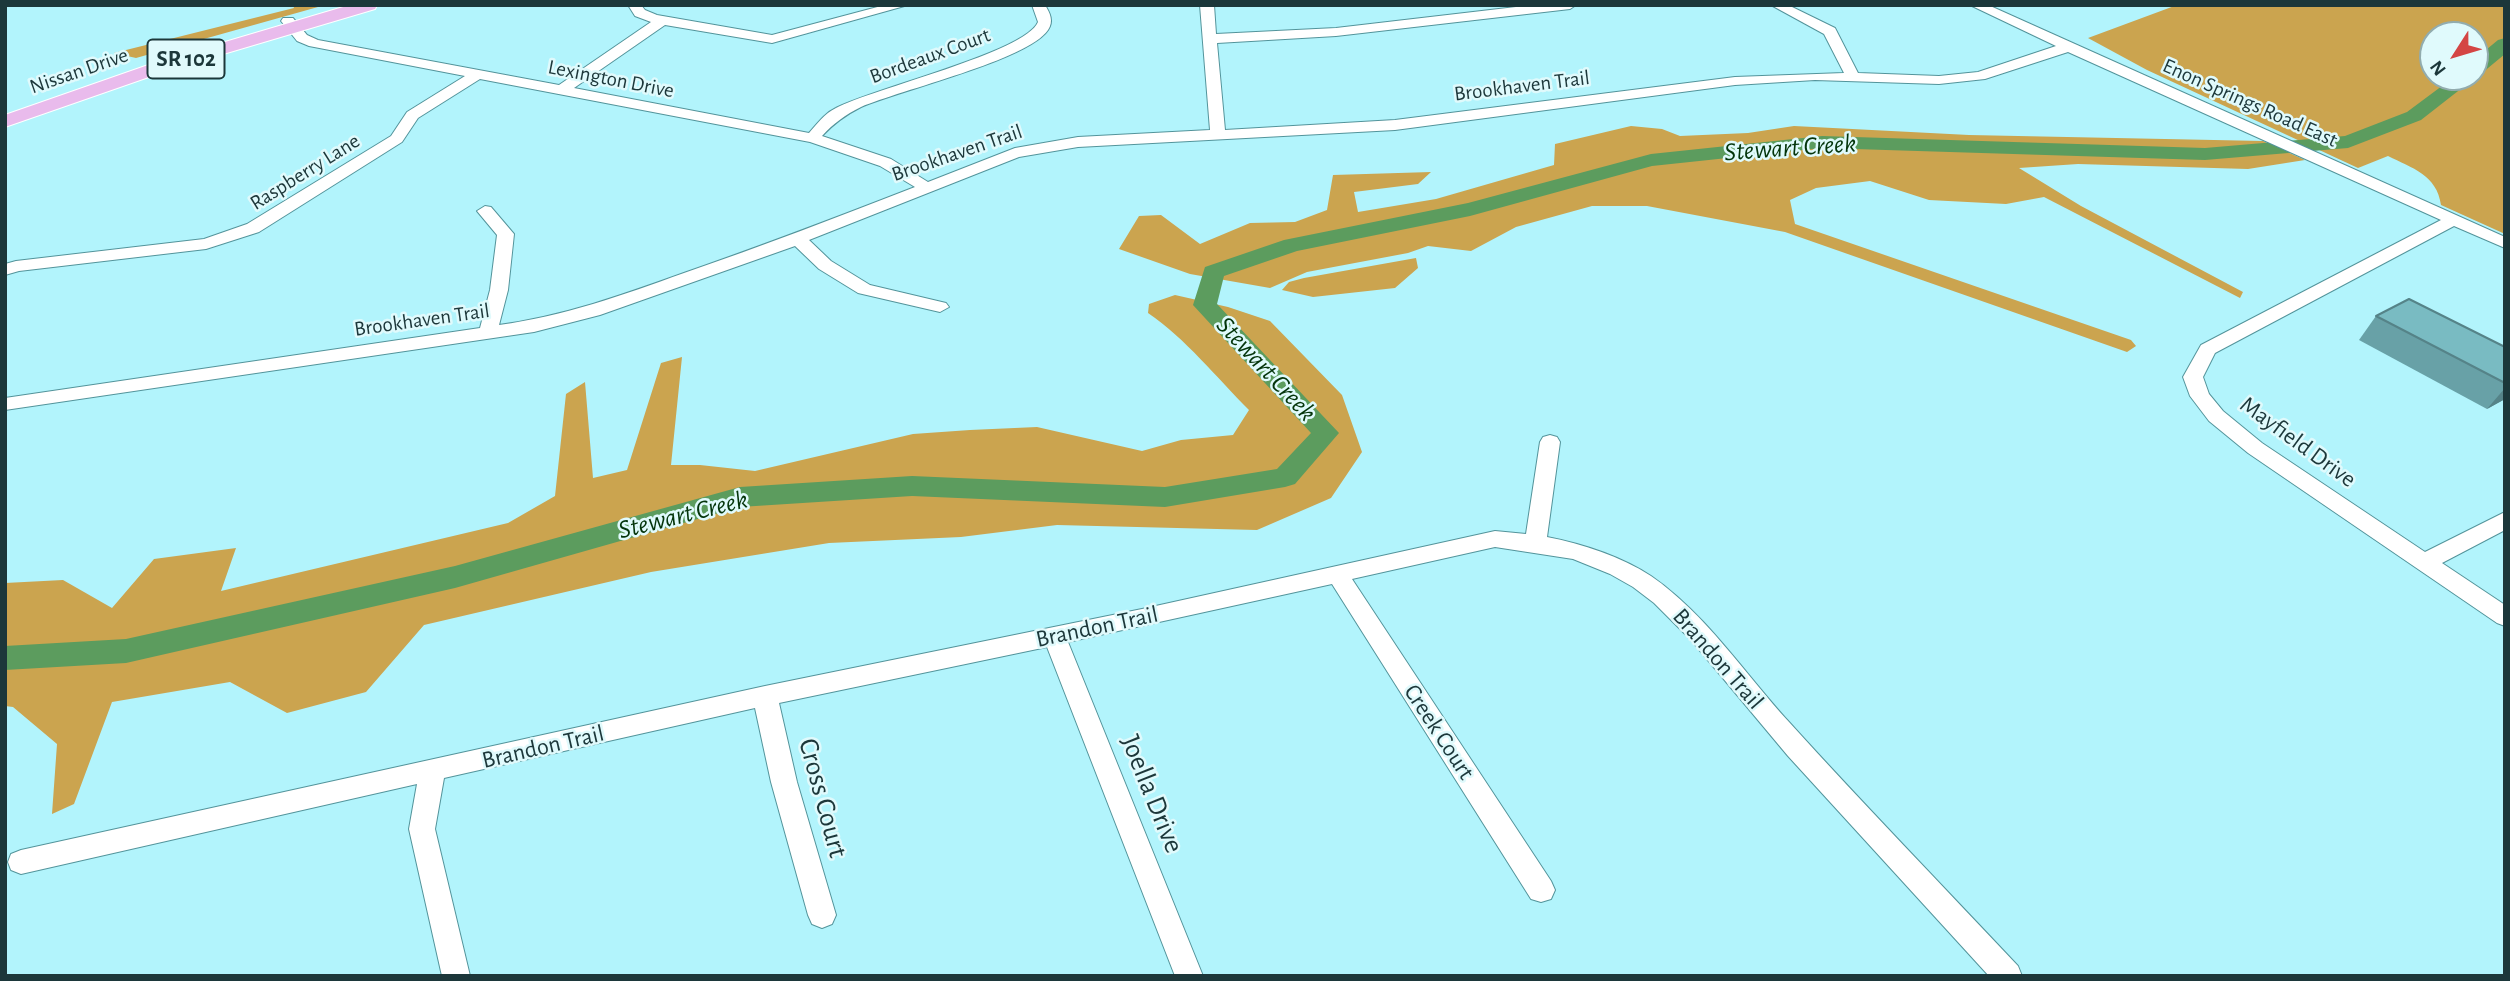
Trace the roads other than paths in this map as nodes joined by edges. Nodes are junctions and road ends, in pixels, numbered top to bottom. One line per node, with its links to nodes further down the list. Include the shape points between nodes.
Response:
1 (345, 5): 11 (main road, Nissan Drive / SR 102)
2 (369, 5): 11 (main road, Nissan Drive / SR 102)
3 (634, 5): 10 (street, via 640,13)
4 (902, 5): 10 (street, via 772,39)
5 (1038, 5): 20 (street, Bordeaux Court, via 1044,11 1041,30 1018,47 838,113)
6 (1207, 5): 12 (street)
7 (1570, 5): 12 (street, via 1336,32)
8 (1777, 5): 15 (street, via 1830,31)
9 (1976, 5): 13 (street, Enon Springs Road East)
10 (663, 20): 16 (street)
11 (290, 24): 14 (street, Lexington Drive, via 302,38 314,43); 17 (main road, Nissan Drive / SR 102, via 189,50); 18 (main road, Nissan Drive / SR 102)
12 (1210, 39): 19 (street)
13 (2068, 47): 15 (street, Brookhaven Trail, via 1980,76 1939,80); 23 (street, Enon Springs Road East)
14 (477, 75): 16 (street, Lexington Drive); 26 (street, Raspberry Lane, via 412,115 397,139 253,229 206,244)
15 (1853, 77): 19 (street, Brookhaven Trail, via 1735,81 1395,125)
16 (561, 91): 20 (street, Lexington Drive)
17 (5, 113)
18 (5, 121)
19 (1218, 135): 21 (street, Brookhaven Trail, via 1065,144 1015,153)
20 (812, 138): 21 (street, Lexington Drive, via 886,161)
21 (925, 187): 24 (street, Brookhaven Trail)
22 (485, 211): 28 (street, via 506,234)
23 (2454, 220): 25 (street, Enon Springs Road East); 33 (street, Mayfield Drive, via 2208,349 2193,377 2200,396 2216,416 2255,448)
24 (798, 239): 27 (street, via 825,265 864,289); 28 (street, Brookhaven Trail, via 594,311)
25 (2505, 243)
26 (5, 270)
27 (940, 307)
28 (488, 333): 29 (street, Brookhaven Trail)
29 (5, 404)
30 (1549, 442): 32 (street)
31 (2505, 520): 33 (street)
32 (1535, 543): 34 (street, Brandon Trail, via 1496,540); 42 (street, Brandon Trail, via 1578,551 1620,568 1681,610 1766,714)
33 (2425, 562): 35 (street, Mayfield Drive)
34 (1337, 574): 36 (street, Brandon Trail); 40 (street, Creek Court)
35 (2505, 617)
36 (1054, 636): 37 (street, Brandon Trail); 44 (street, Joella Drive)
37 (765, 696): 38 (street, Brandon Trail); 41 (street, Cross Court)
38 (432, 772): 39 (street, Brandon Trail); 43 (street, via 422,829)
39 (21, 862)
40 (1541, 890)
41 (822, 915)
42 (2005, 975)
43 (456, 976)
44 (1189, 976)

